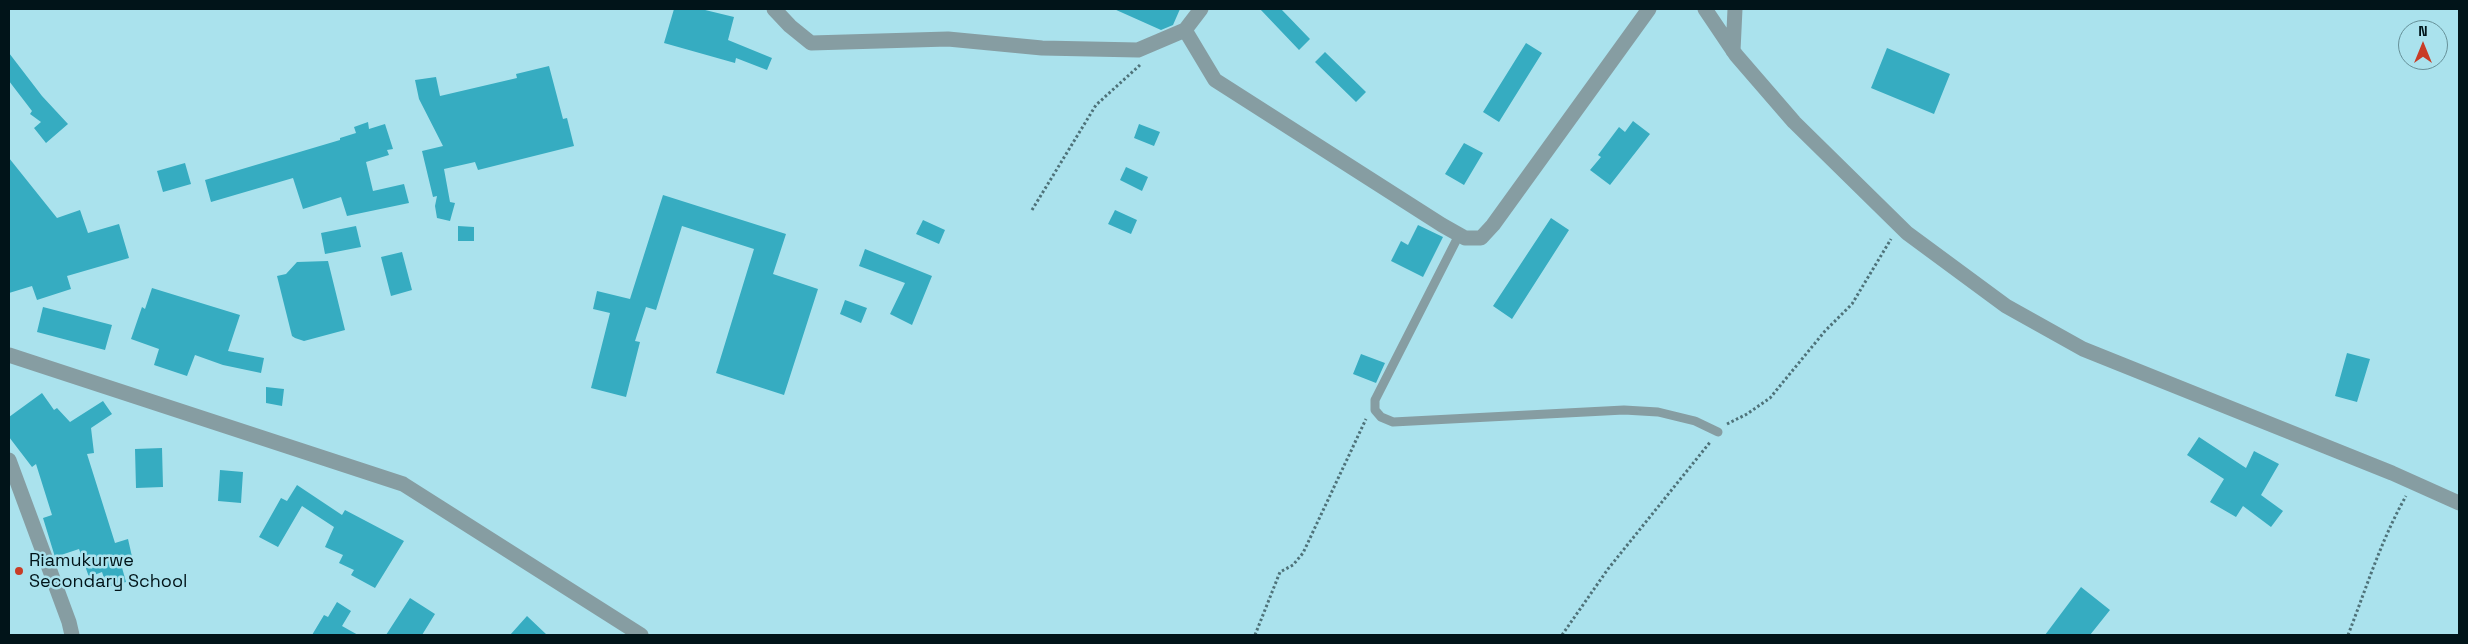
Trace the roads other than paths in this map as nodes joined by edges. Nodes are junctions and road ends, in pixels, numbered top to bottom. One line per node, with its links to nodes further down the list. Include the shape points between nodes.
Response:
1 (774, 9): 6 (street, via 811,43 948,39 1042,48 1138,50)
2 (1201, 9): 6 (street)
3 (1649, 9): 8 (street, via 1493,225 1481,238)
4 (1705, 9): 7 (street)
5 (1735, 9): 7 (street)
6 (1185, 30): 8 (street, via 1215,80)
7 (1733, 50): 12 (street, via 1794,122 1907,233 2006,306 2083,349)
8 (1459, 235): 10 (lane, via 1375,400 1375,410 1382,417 1393,422 1588,411 1658,412 1695,421)
9 (10, 359): 16 (street, via 403,484)
10 (1718, 432)
11 (9, 460): 15 (street)
12 (2444, 496): 13 (street); 14 (street)
13 (2459, 499)
14 (2459, 503)
15 (72, 635)
16 (641, 635)

